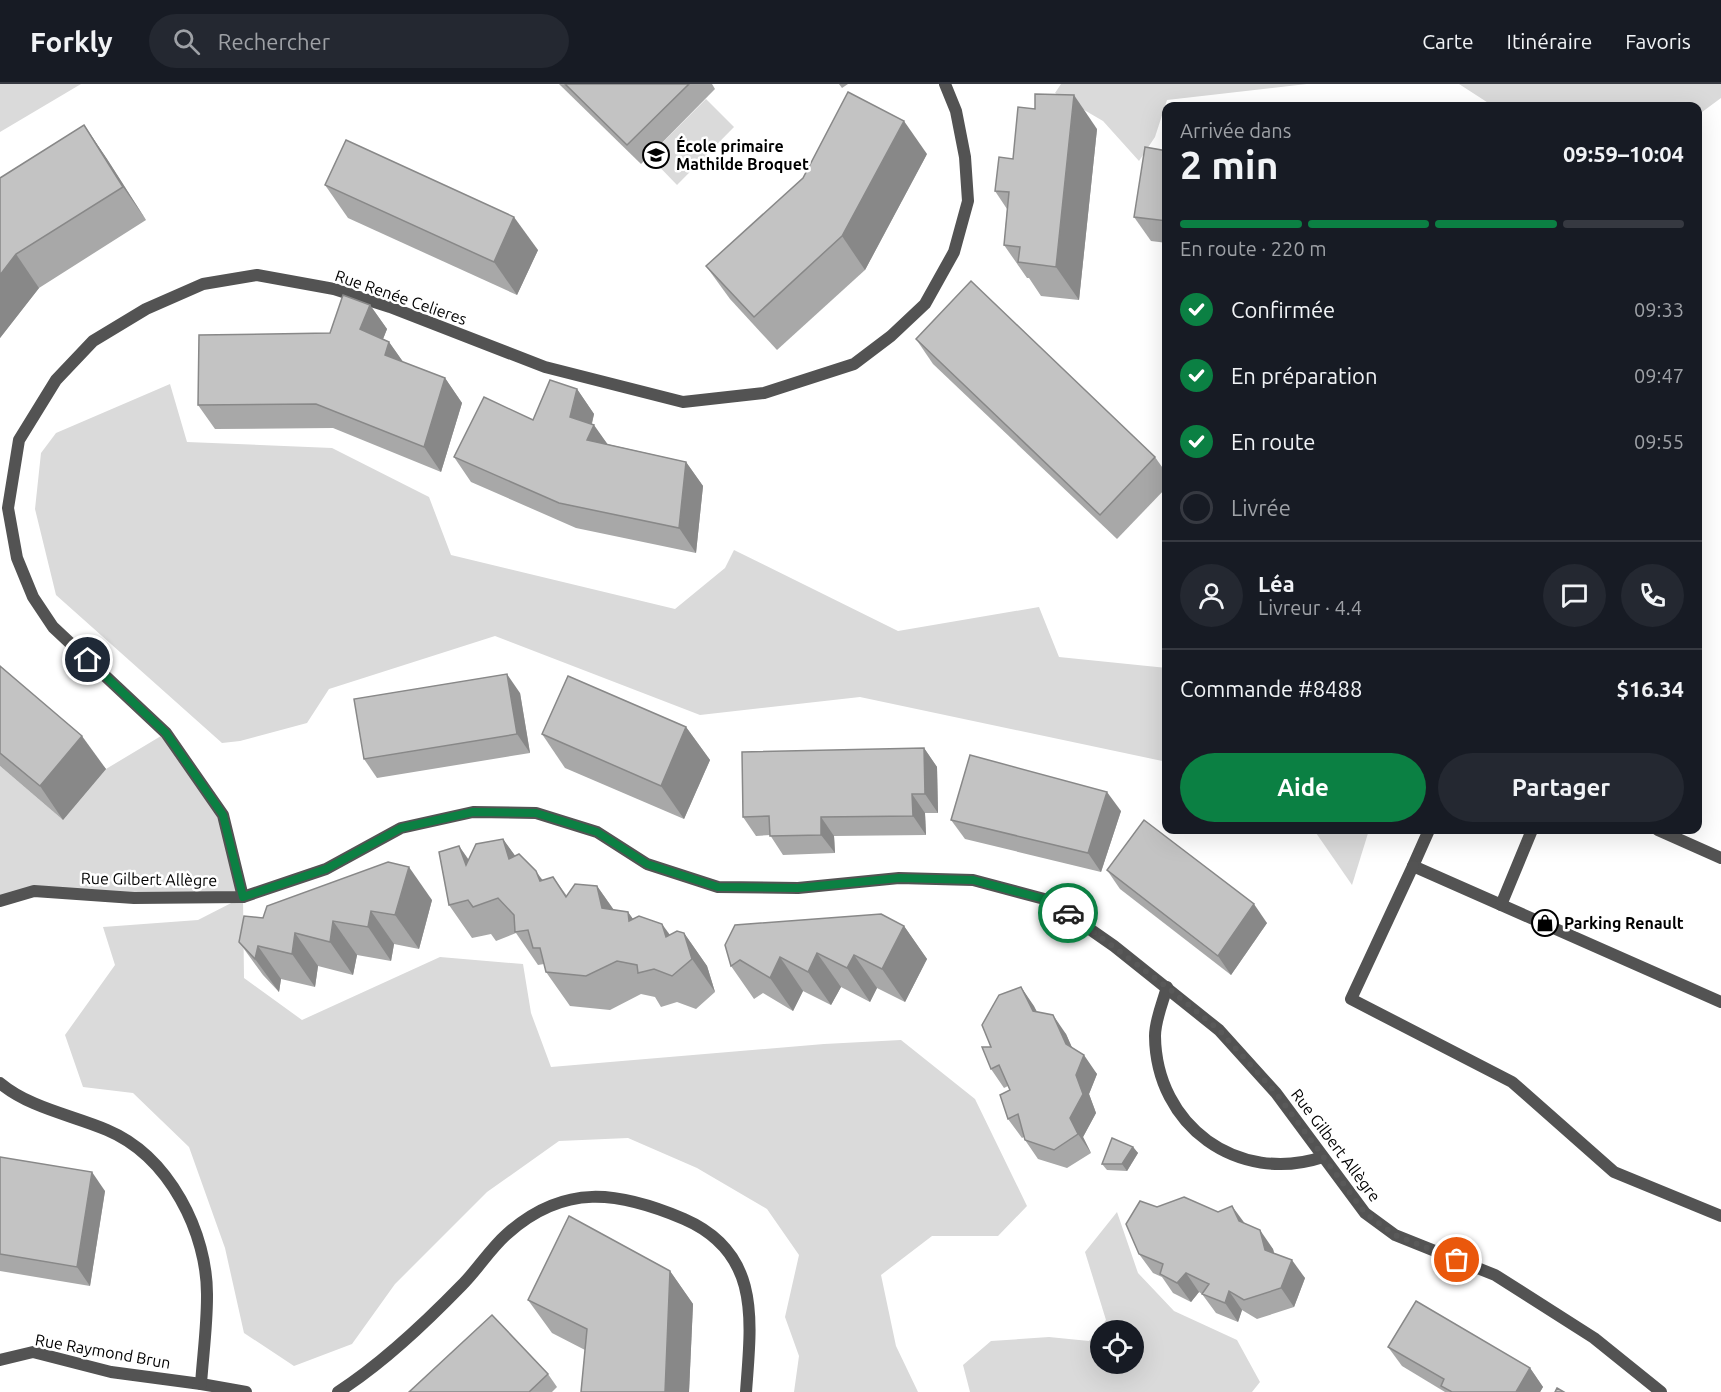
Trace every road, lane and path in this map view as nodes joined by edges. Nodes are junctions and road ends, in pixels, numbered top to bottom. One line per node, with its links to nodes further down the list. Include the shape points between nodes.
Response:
1 (945, 84): 7 (street, Rue Renée Celieres, via 956,111 968,201 954,252 925,304 854,364 764,393 683,402 545,368 390,307 333,289 257,275 203,284 146,309 93,341 56,380 20,440 8,508 17,558 33,597 53,627 166,733 223,815)
2 (1427, 834): 6 (street)
3 (1530, 834): 9 (street)
4 (1667, 834): 5 (street)
5 (1721, 858)
6 (1413, 866): 9 (street); 14 (street, via 1351,999 1512,1082 1614,1172)
7 (243, 897): 8 (street, Rue Gilbert Allègre, via 134,898 34,891); 10 (street, Rue Gilbert Allègre, via 326,869 401,828 473,812 536,813 597,832 647,864 718,887 798,888 899,878 973,880 1048,900)
8 (0, 901)
9 (1501, 905): 11 (street)
10 (1167, 987): 13 (street, Rue Gilbert Allègre, via 1226,1038 1276,1093); 13 (street, via 1155,1034 1158,1067 1166,1091 1185,1122 1213,1146 1242,1159 1276,1165 1303,1164)
11 (1721, 1002)
12 (0, 1083): 16 (street, via 16,1096 110,1131 149,1158 178,1193 197,1233 207,1295)
13 (1323, 1157): 20 (street, Rue Gilbert Allègre, via 1365,1213 1395,1235 1495,1275 1594,1338)
14 (1721, 1216)
15 (0, 1360): 16 (street, Rue Raymond Brun, via 33,1352 111,1372)
16 (201, 1384): 17 (street, Rue Raymond Brun)
17 (246, 1392)
18 (338, 1392): 19 (street, via 369,1372 407,1338 507,1234 543,1207 583,1195 647,1203 697,1225 729,1253 746,1285 751,1321)
19 (746, 1392)
20 (1661, 1392)

